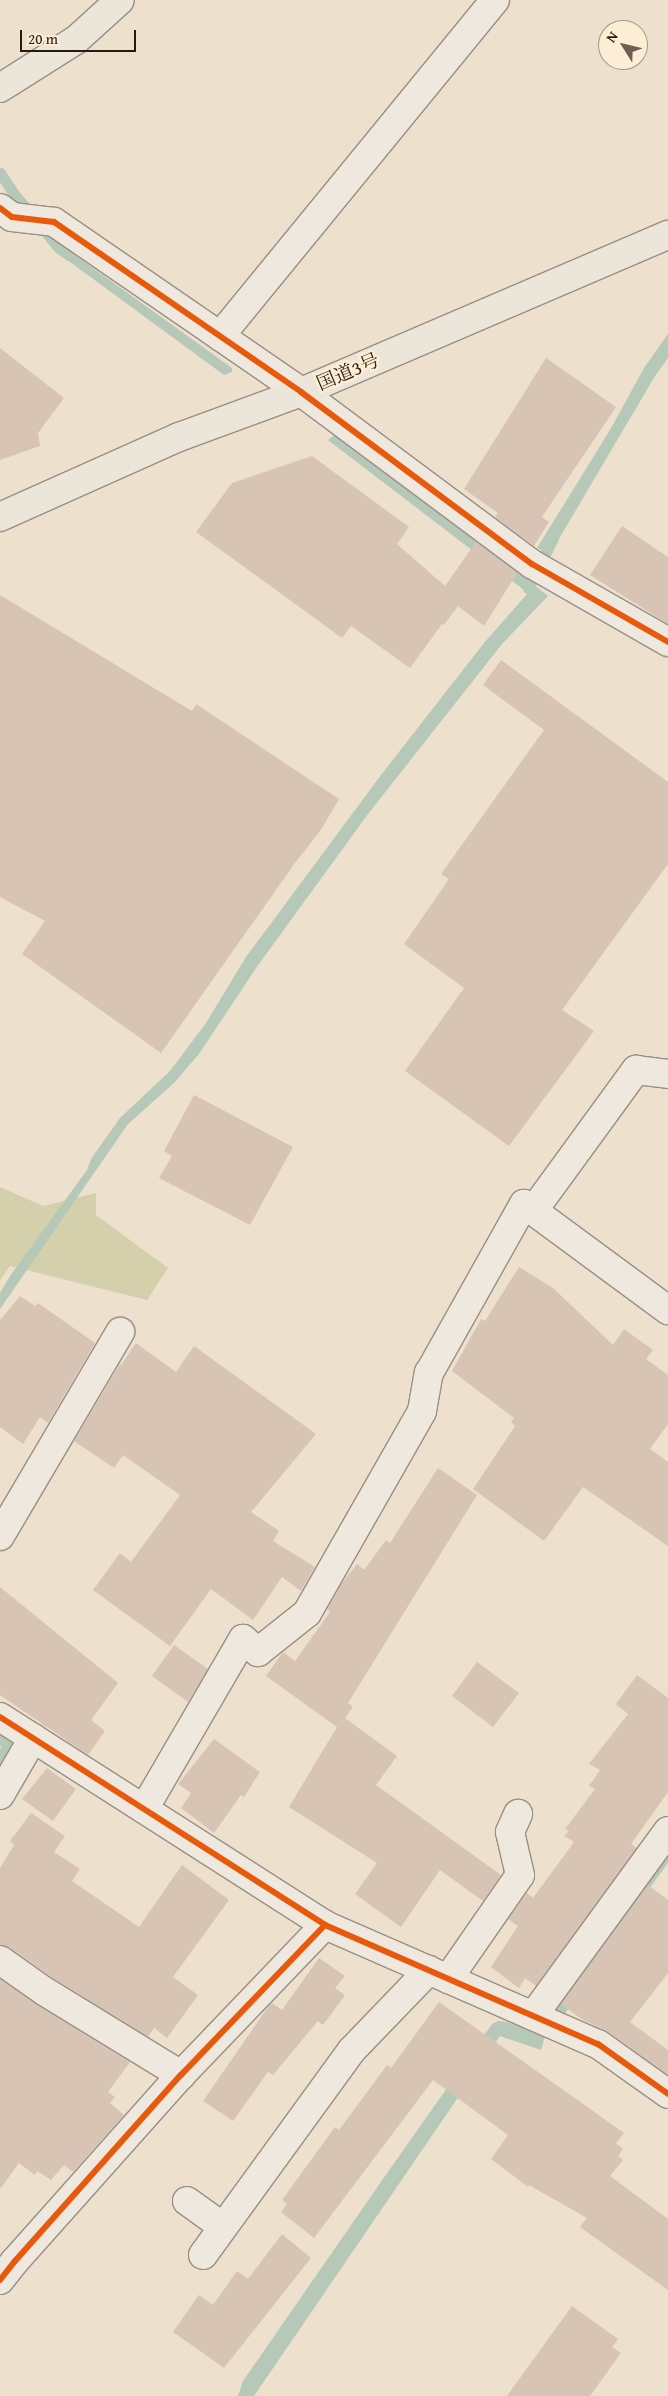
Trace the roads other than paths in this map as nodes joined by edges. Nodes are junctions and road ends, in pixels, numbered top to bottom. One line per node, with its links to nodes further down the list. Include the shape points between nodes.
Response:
1 (120, 0): 3 (highway, via 76,40)
2 (495, 0): 6 (street)
3 (0, 88)
4 (0, 208): 6 (street, via 12,217 54,222)
5 (668, 235): 7 (highway, 国道3号)
6 (220, 336): 7 (street)
7 (301, 392): 8 (highway, 国道3号, via 179,437); 9 (street, via 532,564)
8 (0, 517)
9 (668, 642)
10 (668, 1074): 11 (street, via 636,1070)
11 (533, 1211): 12 (street); 18 (street, via 524,1204 429,1373 422,1411 307,1613 258,1652 243,1639)
12 (668, 1310)
13 (120, 1332): 14 (street)
14 (0, 1536)
15 (0, 1717): 16 (street)
16 (33, 1738): 17 (street); 18 (street)
17 (0, 1795)
18 (144, 1809): 21 (street)
19 (518, 1814): 23 (street, via 510,1832 520,1875)
20 (668, 1832): 24 (street)
21 (325, 1925): 23 (street); 25 (street)
22 (0, 1960): 25 (street, via 44,1991)
23 (438, 1974): 24 (street); 28 (street, via 352,2050)
24 (534, 2016): 26 (street, via 598,2044)
25 (181, 2075): 30 (street)
26 (668, 2094)
27 (187, 2201): 28 (street)
28 (223, 2227): 29 (street)
29 (203, 2255)
30 (0, 2280)

